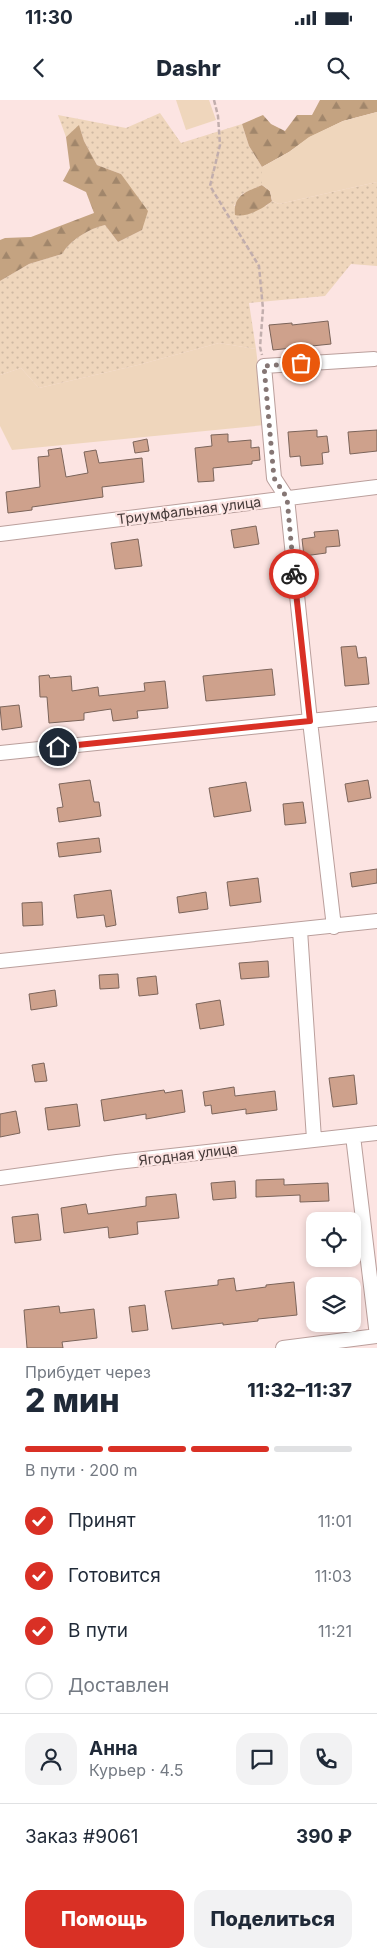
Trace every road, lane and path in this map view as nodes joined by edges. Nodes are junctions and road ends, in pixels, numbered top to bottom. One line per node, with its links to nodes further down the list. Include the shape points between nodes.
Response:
1 (214, 100): 3 (path, via 220,146 210,186 259,266 264,309 260,347)
2 (374, 359): 3 (street)
3 (264, 366): 5 (street, via 274,478)
4 (377, 486): 5 (street, Триумфальная улица)
5 (287, 498): 6 (street, Триумфальная улица); 8 (street)
6 (0, 534)
7 (377, 714): 8 (street)
8 (310, 721): 9 (street); 11 (street)
9 (0, 753)
10 (377, 921): 11 (street)
11 (334, 927): 12 (street)
12 (300, 930): 13 (street); 16 (street)
13 (0, 961)
14 (377, 1133): 15 (street, Ягодная улица)
15 (353, 1136): 16 (street, Ягодная улица); 18 (street)
16 (314, 1139): 17 (street, Ягодная улица)
17 (0, 1178)
18 (377, 1336): 19 (street)
19 (283, 1348)

